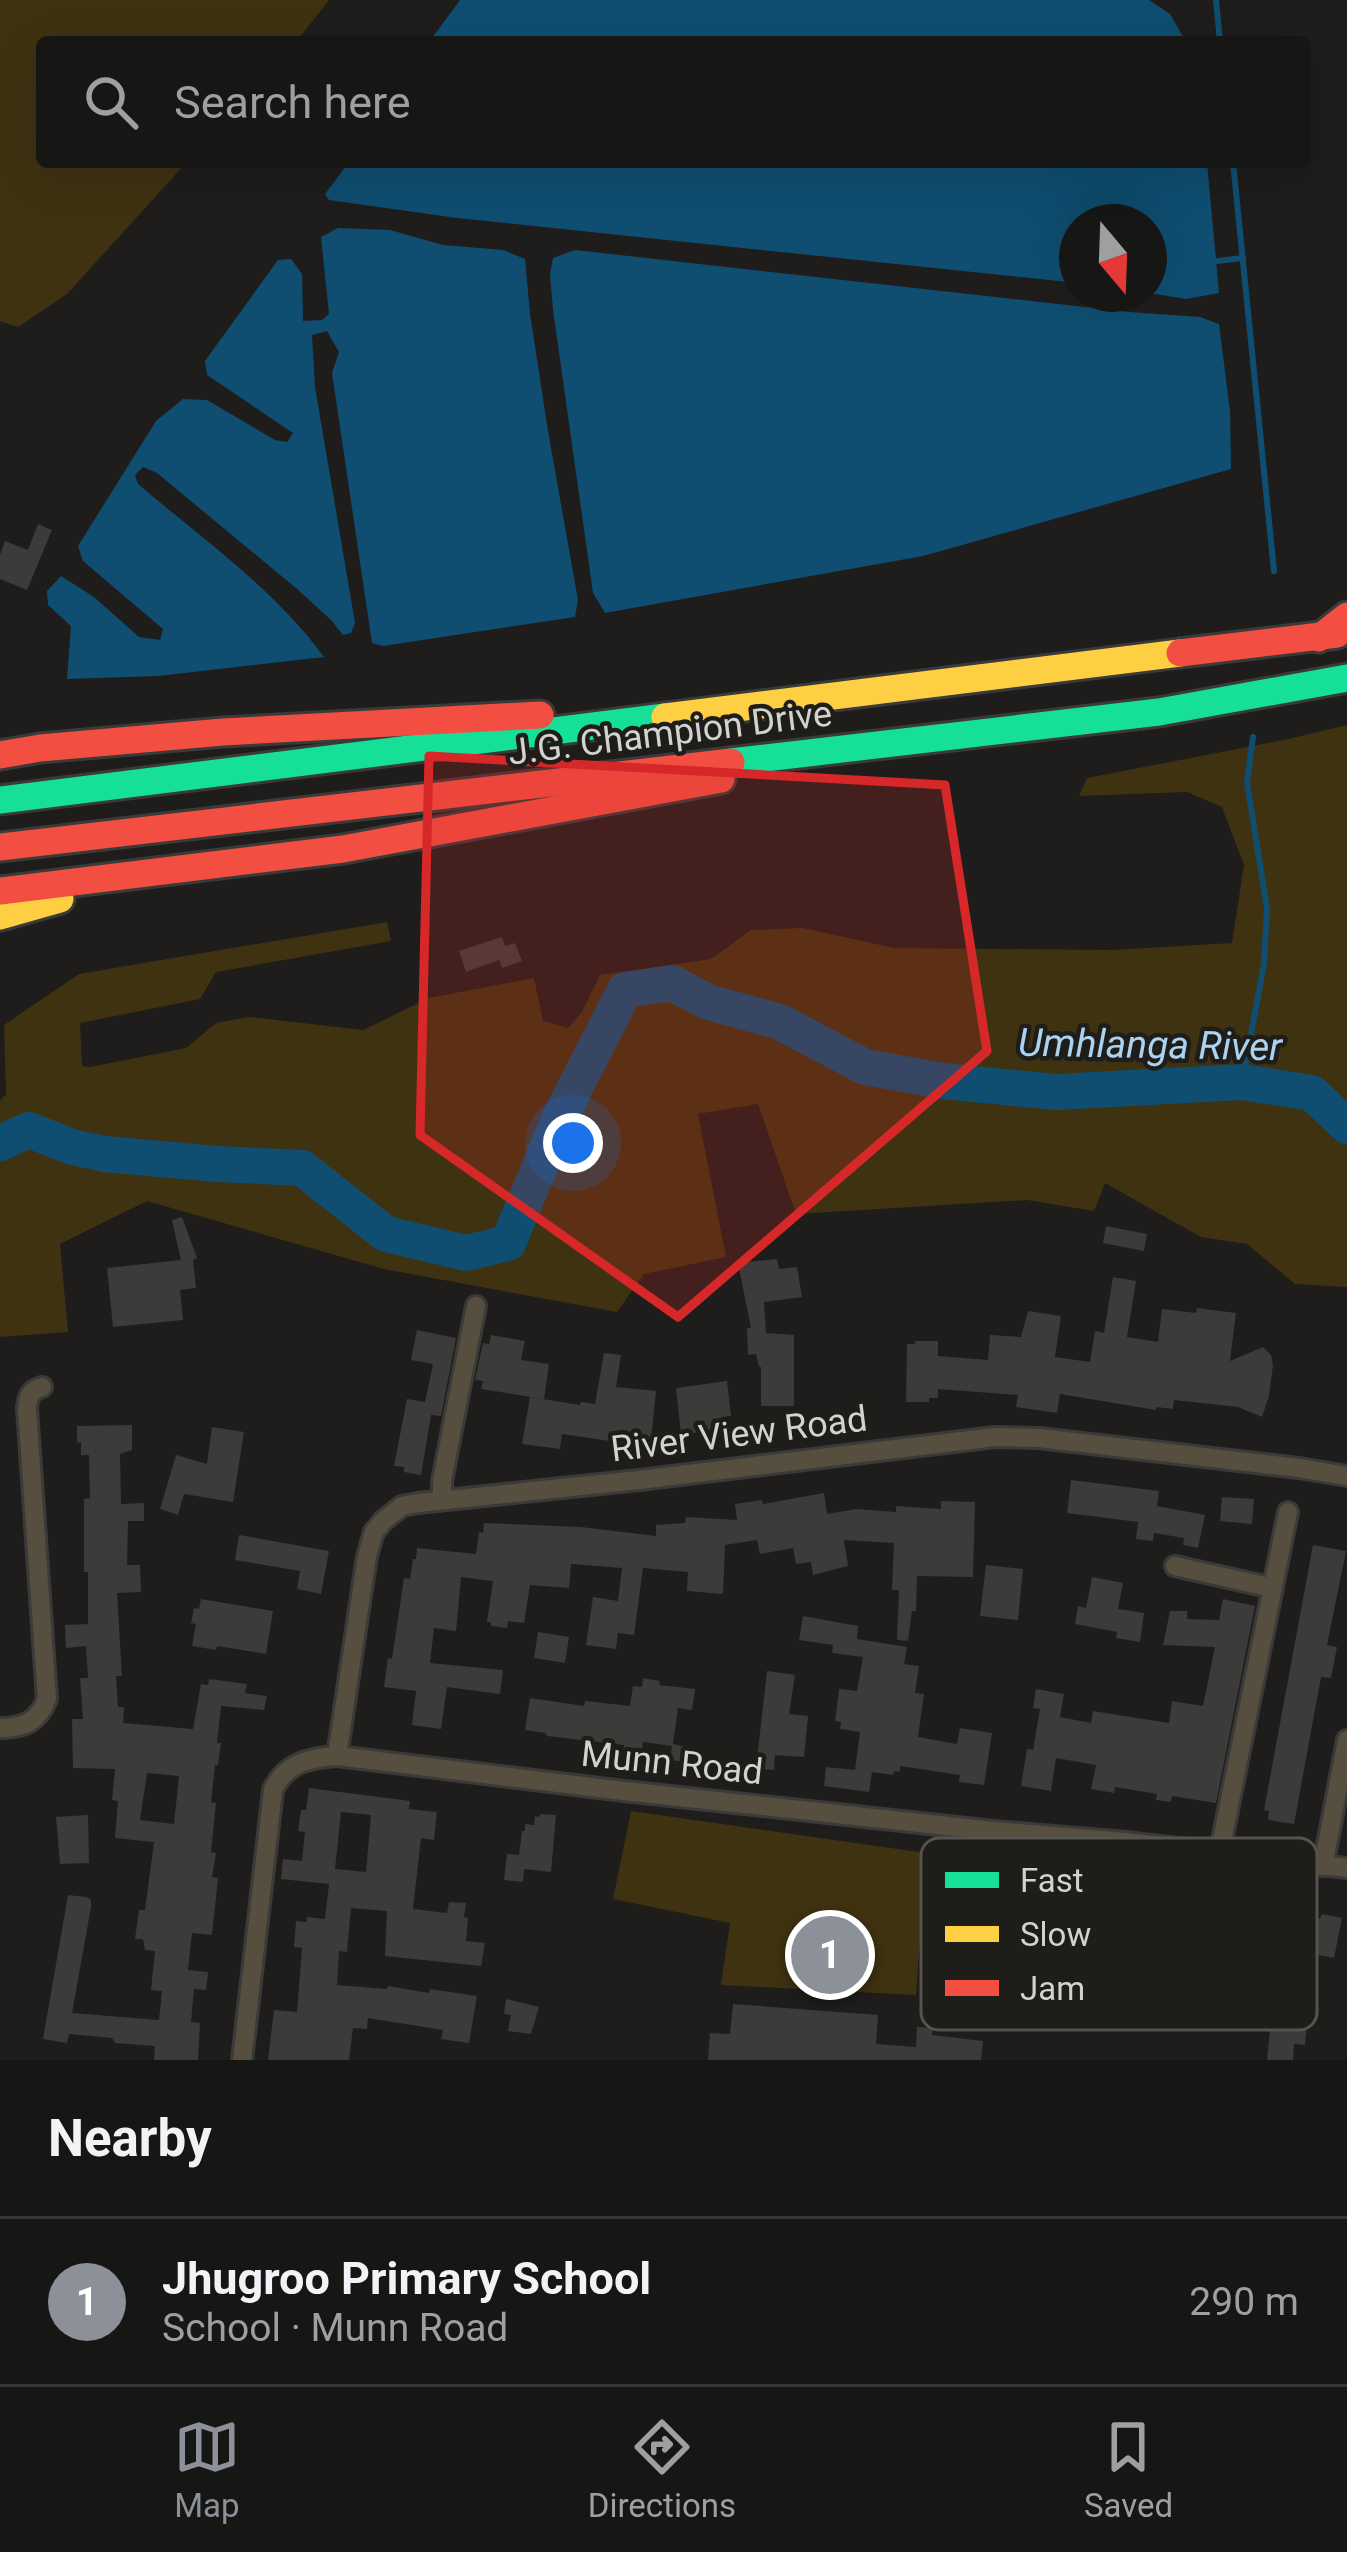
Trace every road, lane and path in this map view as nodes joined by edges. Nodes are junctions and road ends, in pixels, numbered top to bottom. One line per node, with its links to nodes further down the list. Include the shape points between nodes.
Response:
1 (1347, 616): 2 (main road)
2 (1333, 635): 4 (main road, J.G. Champion Drive)
3 (1347, 678): 8 (main road, J.G. Champion Drive, via 1159,712)
4 (644, 718): 6 (main road, via 501,717); 9 (main road, J.G. Champion Drive)
5 (0, 746): 6 (main road)
6 (40, 748): 7 (main road)
7 (0, 755)
8 (787, 756): 10 (main road, J.G. Champion Drive); 11 (main road, via 688,786 343,849)
9 (12, 798)
10 (0, 848)
11 (133, 877): 12 (main road); 13 (main road)
12 (0, 891)
13 (0, 916)
14 (476, 1306): 17 (street)
15 (42, 1387): 21 (street, via 28,1396 27,1408 47,1699 37,1719)
16 (1347, 1476): 17 (street, River View Road, via 995,1437)
17 (442, 1499): 23 (street, River View Road, via 402,1507 374,1532)
18 (1288, 1512): 20 (street)
19 (1175, 1566): 20 (street)
20 (1273, 1588): 25 (street)
21 (0, 1728)
22 (1347, 1740): 27 (street)
23 (337, 1756): 24 (street, Munn Road); 29 (street, Munn Road, via 292,1767 273,1790)
24 (1079, 1838)
25 (1222, 1838)
26 (1317, 1865): 27 (street, Munn Road)
27 (1322, 1866): 28 (street, Munn Road)
28 (1347, 1868)
29 (242, 2060)

